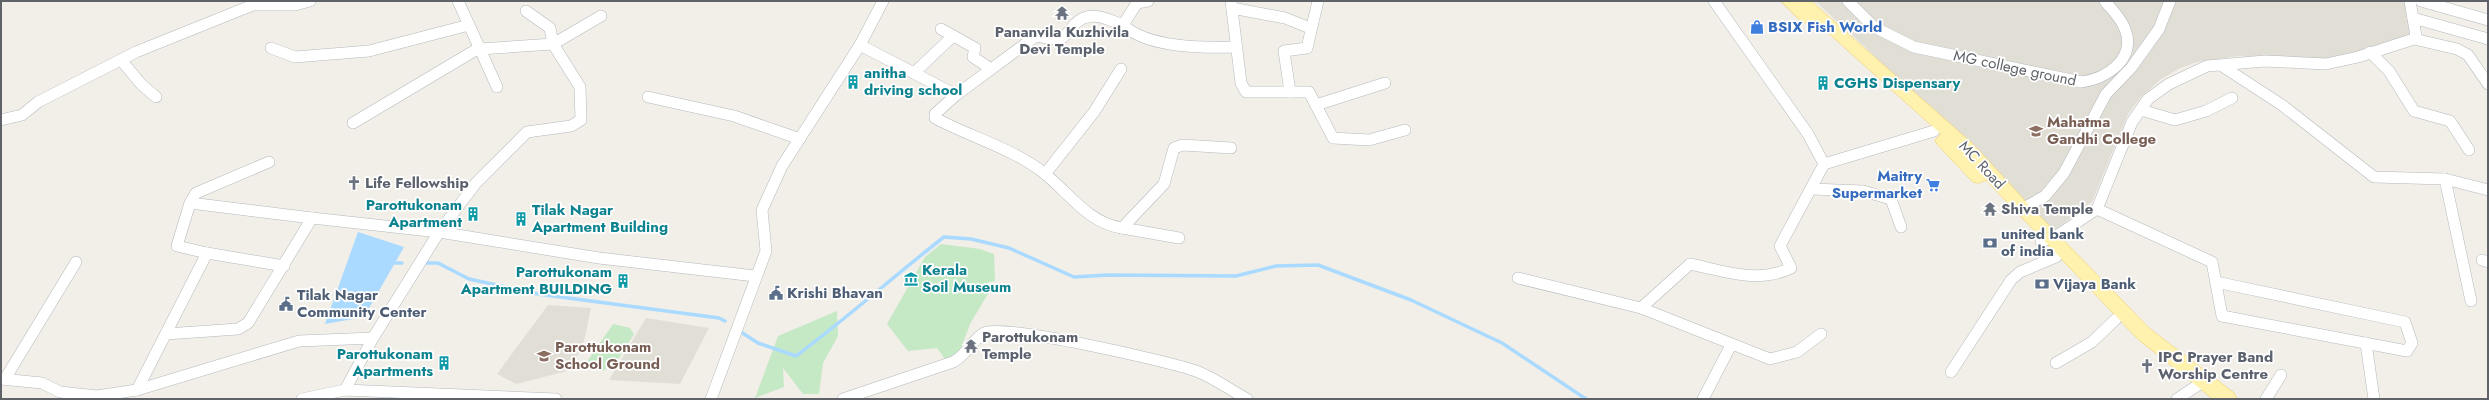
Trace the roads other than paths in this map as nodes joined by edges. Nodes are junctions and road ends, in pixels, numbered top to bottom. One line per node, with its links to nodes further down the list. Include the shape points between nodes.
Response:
1 (310, 1): 32 (street, via 295,5 253,5)
2 (458, 1): 19 (street)
3 (883, 1): 27 (street)
4 (1148, 1): 20 (street, via 1137,3)
5 (1318, 1): 21 (street)
6 (1714, 1): 55 (street, via 1808,134)
7 (1788, 1): 50 (main road, MC Road)
8 (1802, 1): 62 (main road, MC Road, via 1968,149)
9 (1848, 1): 10 (street, MG college ground, via 1874,27 1914,46 2081,82 2105,76 2118,67 2126,54 2125,31)
10 (2105, 1)
11 (2170, 1): 62 (street, via 2159,29 2131,68 2106,94 2064,173 2045,196)
12 (2410, 1): 17 (street)
13 (2421, 1): 18 (street)
14 (1230, 3): 21 (street, via 1285,18); 28 (street)
15 (526, 12): 26 (street, via 550,28)
16 (601, 16): 26 (street)
17 (2413, 18): 24 (street, via 2416,36); 25 (street)
18 (2488, 20)
19 (469, 25): 29 (street, via 369,51 295,57); 30 (street)
20 (1123, 25): 28 (street, via 1132,34 1179,45 1204,48); 34 (street, via 1091,15 1082,17 1062,38 1055,40 1044,35 1036,36)
21 (1310, 28): 40 (street, via 1307,48 1284,51)
22 (941, 29): 23 (street)
23 (953, 36): 34 (street, via 975,48 973,57); 36 (street)
24 (2414, 39): 31 (street); 38 (street, via 2457,49 2468,55)
25 (2488, 39)
26 (554, 44): 30 (street); 66 (street, via 580,87 581,120 572,128 538,128 527,132 476,183)
27 (860, 45): 36 (street); 51 (street)
28 (1236, 47): 40 (street, via 1241,83 1246,92)
29 (271, 48)
30 (480, 48): 39 (street); 48 (street)
31 (2370, 52): 33 (street, via 2326,64 2265,61); 53 (street, via 2389,71 2414,111 2450,121)
32 (121, 60): 42 (street, via 140,84); 47 (street, via 38,102 22,115)
33 (2222, 66): 46 (street, via 2207,66 2169,84 2148,99); 57 (street, via 2282,105 2374,176 2393,179)
34 (991, 69): 41 (street)
35 (1121, 69): 56 (street, via 1094,112)
36 (914, 73): 41 (street)
37 (1385, 83): 45 (street)
38 (2488, 84)
39 (497, 87)
40 (1290, 92): 45 (street, via 1309,92)
41 (956, 95): 56 (street, via 940,107 935,118 956,131 1009,152)
42 (156, 97)
43 (648, 97): 51 (street, via 734,116)
44 (2232, 98): 46 (street, via 2206,111 2176,120)
45 (1316, 105): 49 (street, via 1333,138 1354,142 1382,139)
46 (2141, 110): 61 (street, via 2132,122)
47 (1, 120)
48 (352, 123)
49 (1405, 130)
50 (1934, 131): 55 (street); 68 (main road, MC Road)
51 (800, 139): 73 (street, via 782,166 762,210 766,251)
52 (1231, 148): 65 (street, via 1183,145 1174,148 1164,184)
53 (2469, 150)
54 (269, 162): 60 (street, via 196,193)
55 (1824, 164): 58 (street)
56 (1045, 174): 65 (street, via 1107,226)
57 (2445, 179): 59 (street); 76 (street)
58 (1812, 189): 64 (street, via 1863,191 1891,199); 77 (street, via 1780,246 1791,268 1782,275 1752,275 1690,264)
59 (2488, 190)
60 (190, 203): 63 (street); 69 (street, via 177,246)
61 (2098, 208): 68 (street, via 2058,235); 75 (street, via 2212,262)
62 (2022, 210): 68 (main road, MC Road)
63 (312, 218): 66 (street); 72 (street)
64 (1901, 227)
65 (1122, 228): 67 (street)
66 (439, 232): 73 (street, via 599,258); 81 (street)
67 (1179, 238)
68 (2045, 240): 70 (main road, MC Road); 88 (main road, MC Road)
69 (207, 254): 72 (street); 79 (street)
70 (2056, 257): 78 (main road, MC Road); 85 (street, via 2020,272 2011,280)
71 (76, 262): 87 (street)
72 (284, 266): 79 (street, via 248,323 238,329)
73 (755, 276): 97 (street)
74 (1518, 278): 77 (street)
75 (2216, 282): 82 (street, via 2222,316); 82 (street, via 2405,322 2412,343 2407,351)
76 (2471, 301)
77 (1640, 308): 83 (street)
78 (2116, 319): 84 (street, via 2092,342); 88 (main road, MC Road)
79 (166, 334): 89 (street)
80 (1821, 334): 83 (street, via 1797,352 1770,359)
81 (373, 338): 89 (street, via 299,341); 90 (street)
82 (2366, 343): 105 (street)
83 (1731, 345): 100 (street)
84 (2056, 363)
85 (1951, 372)
86 (2281, 375): 104 (street)
87 (3, 379): 91 (street, via 42,383)
88 (2201, 384): 101 (street); 102 (main road, MC Road); 103 (main road, MC Road)
89 (137, 390): 91 (street, via 111,395)
90 (345, 390): 92 (street); 95 (street)
91 (57, 396)
92 (421, 396): 93 (street)
93 (486, 397): 94 (street)
94 (508, 398): 96 (street)
95 (302, 399)
96 (556, 399)
97 (711, 399)
98 (843, 399): 99 (street, via 960,359 984,333 996,330 1055,338 1194,370)
99 (1247, 399)
100 (1702, 399)
101 (2177, 399)
102 (2212, 399)
103 (2227, 399)
104 (2266, 399)
105 (2374, 399)

